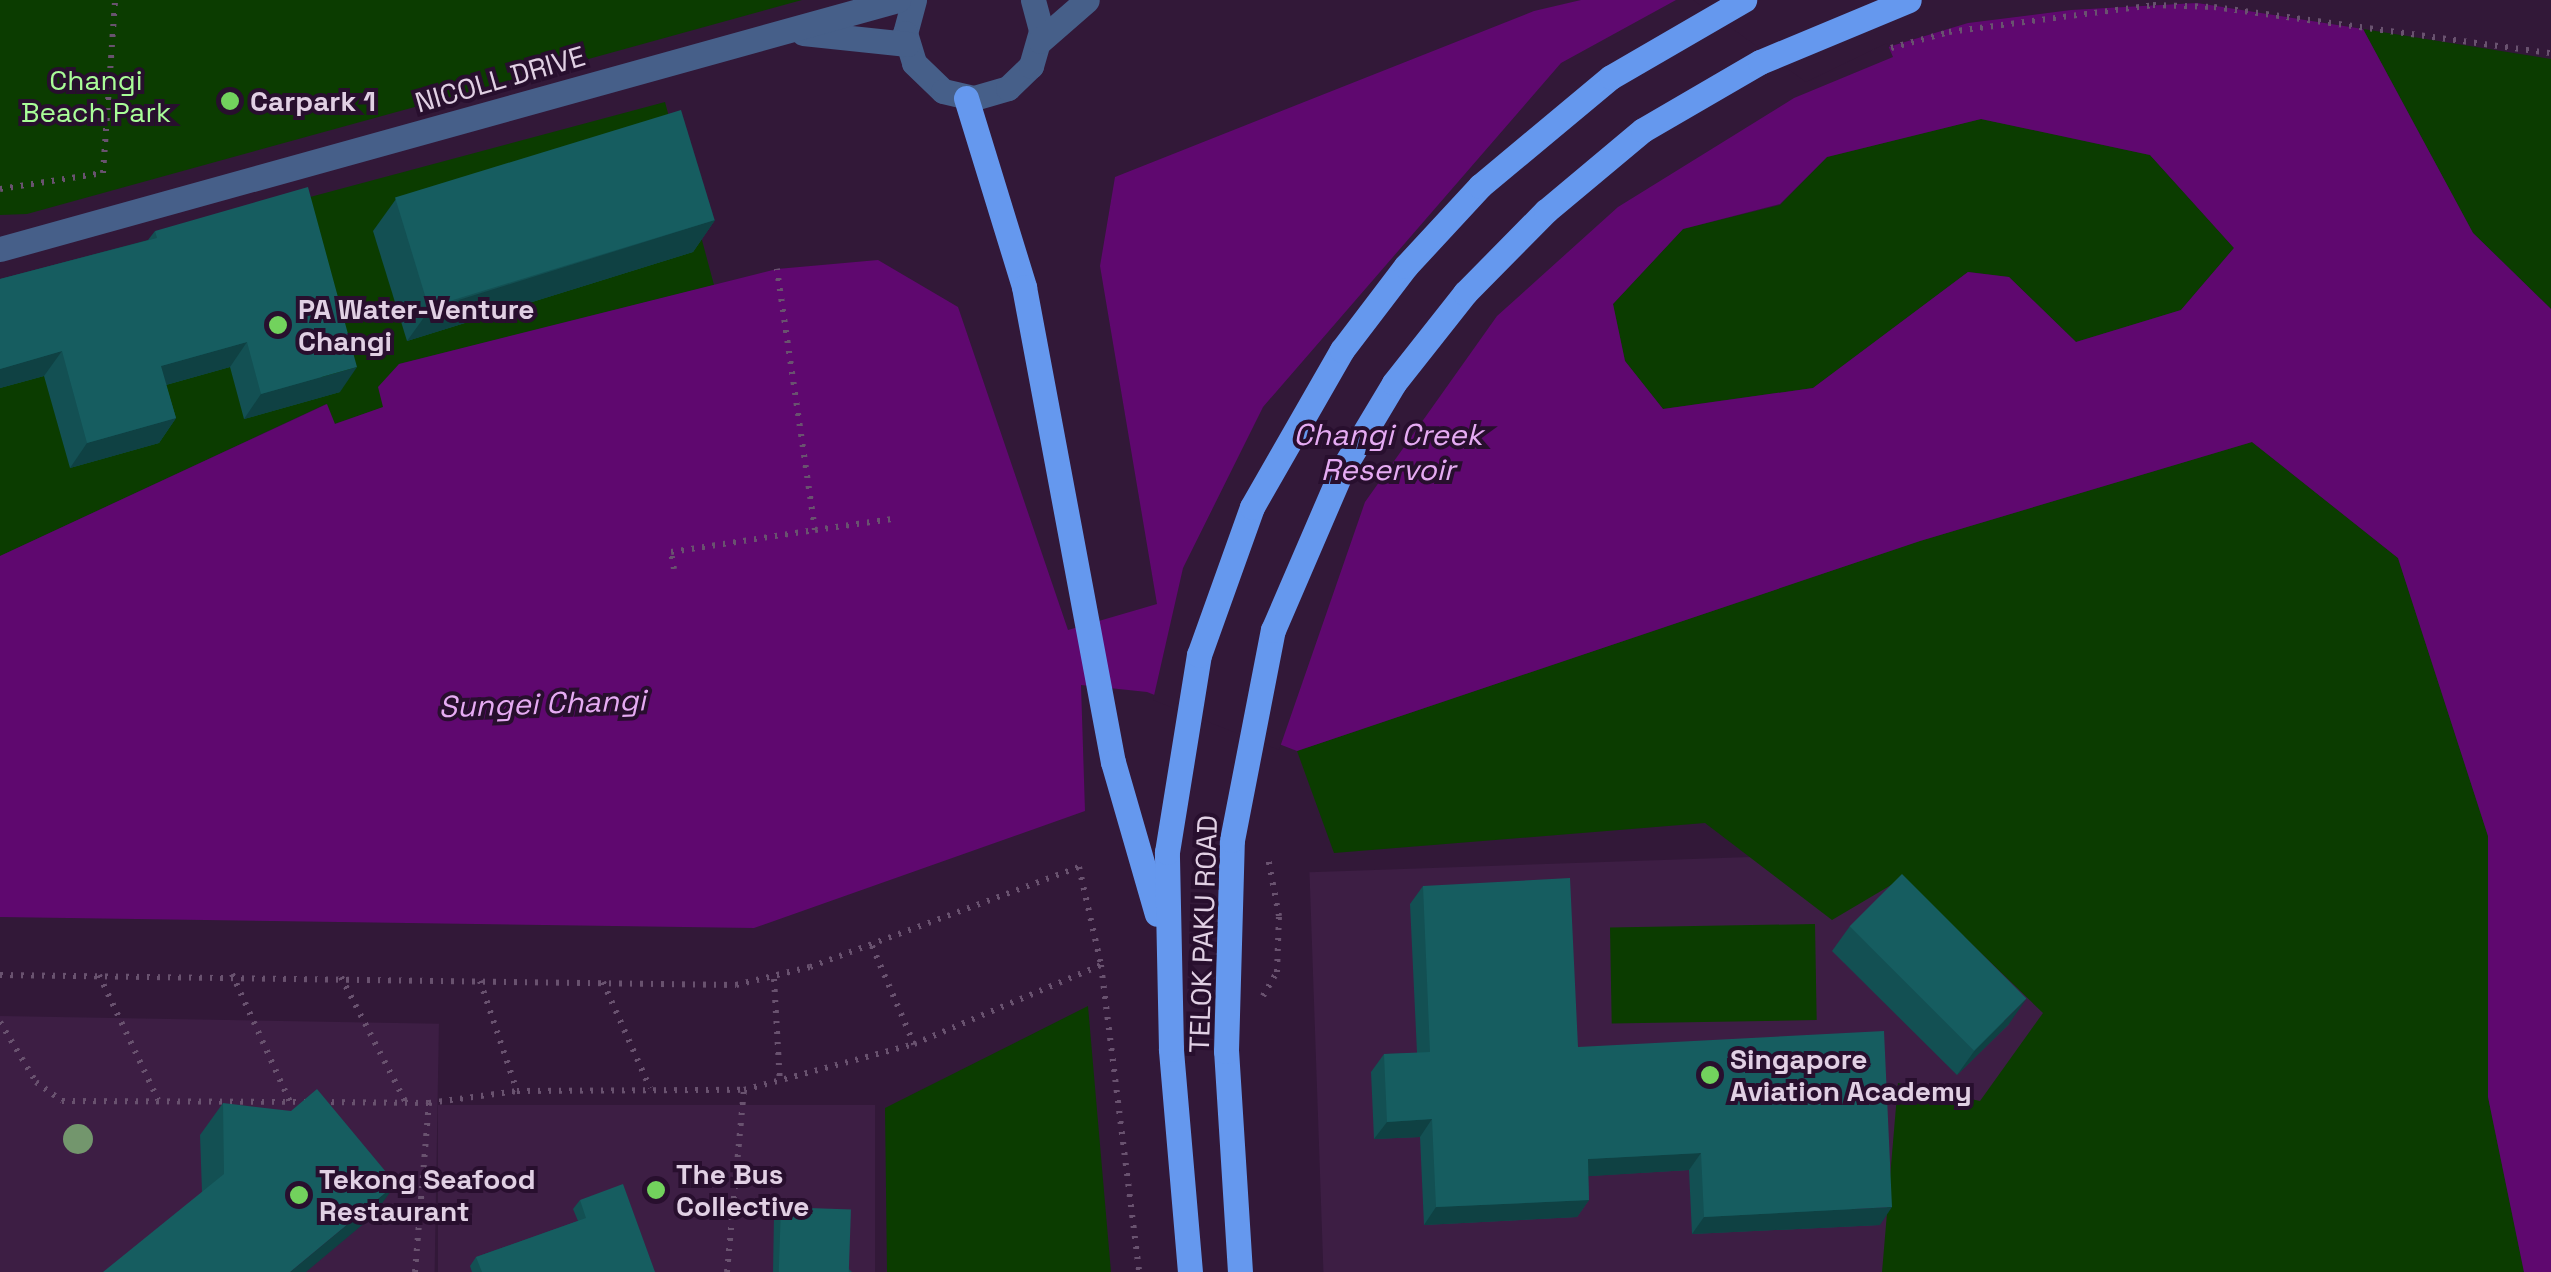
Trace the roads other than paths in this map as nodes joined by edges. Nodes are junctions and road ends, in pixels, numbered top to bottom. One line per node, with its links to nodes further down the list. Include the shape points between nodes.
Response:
1 (898, 0): 7 (street, NICOLL DRIVE)
2 (914, 0): 9 (street)
3 (1033, 0): 8 (street)
4 (1087, 0): 8 (street)
5 (1744, 0): 12 (main road, TELOK PAKU ROAD, via 1611,76 1480,186 1406,266 1342,350 1252,507 1221,587 1179,747 1166,852)
6 (1909, 0): 14 (main road, TELOK PAKU ROAD, via 1760,62 1644,130 1546,211 1465,293 1394,383 1342,470 1273,630 1232,840 1226,1051)
7 (786, 32): 9 (street, NICOLL DRIVE); 11 (street, NICOLL DRIVE)
8 (1040, 41): 10 (street, via 1031,66 1011,86)
9 (907, 44): 10 (street, via 928,81)
10 (966, 98): 12 (main road, via 1024,288 1113,762)
11 (0, 249)
12 (1166, 943): 13 (main road, TELOK PAKU ROAD)
13 (1190, 1272)
14 (1240, 1272)

